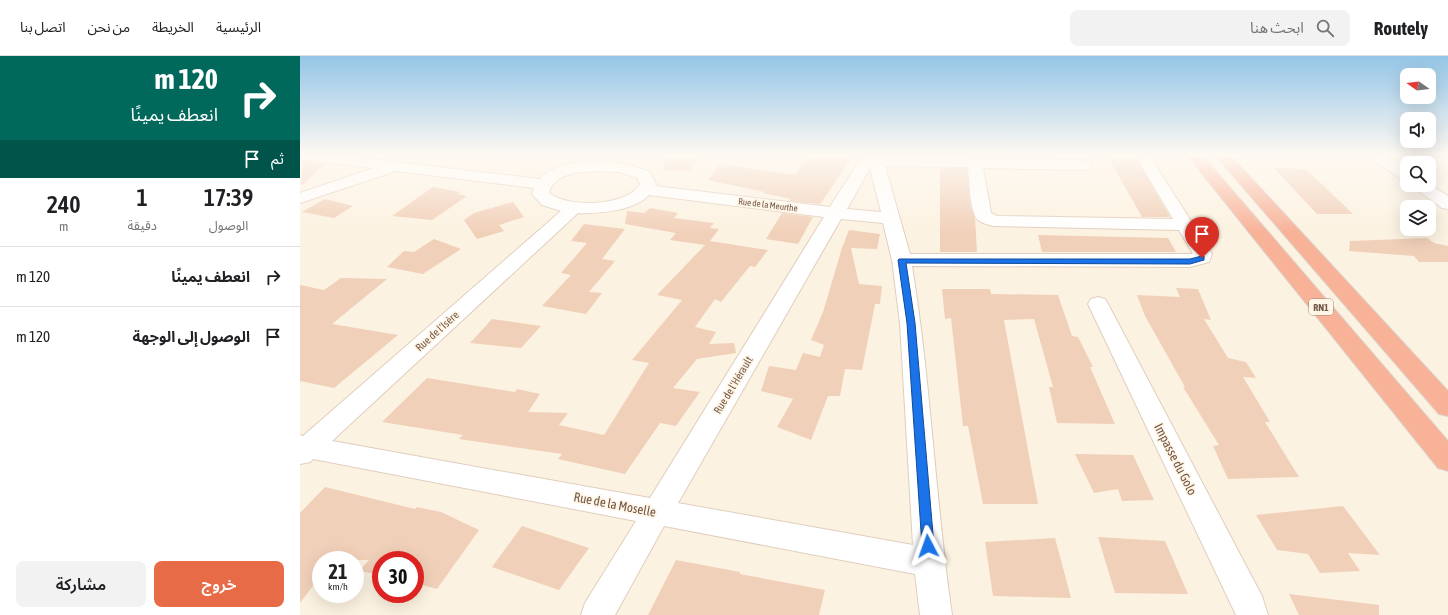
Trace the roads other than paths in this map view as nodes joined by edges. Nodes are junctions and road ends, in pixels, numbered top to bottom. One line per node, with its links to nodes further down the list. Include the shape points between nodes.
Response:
1 (350, 181): 12 (street)
2 (519, 181): 11 (street)
3 (547, 181): 11 (street)
4 (647, 181): 13 (street)
5 (857, 181): 19 (street, Rue de l'Hérault)
6 (880, 181): 20 (street)
7 (978, 181): 21 (street, via 982,212 984,216 993,220)
8 (1158, 181): 21 (street)
9 (1216, 181): 26 (highway, RN1)
10 (1245, 181): 24 (highway, RN1)
11 (543, 184): 18 (street, via 540,194 544,200)
12 (323, 190): 15 (street); 16 (street)
13 (645, 190): 18 (street, via 626,202 609,206); 19 (street, Rue de la Meurthe)
14 (1430, 192): 17 (street)
15 (300, 198)
16 (300, 203)
17 (1448, 204)
18 (575, 207): 25 (street, Rue de l'Isère)
19 (835, 213): 20 (street, Rue de la Meurthe); 27 (street, Rue de l'Hérault)
20 (891, 218): 22 (street)
21 (1186, 225): 22 (street, via 1203,254 1202,258 1197,260)
22 (902, 260): 28 (street, via 911,323)
23 (1098, 304): 31 (street, Impasse du Golo)
24 (1448, 407)
25 (303, 450): 27 (street, Rue de la Moselle)
26 (1448, 460)
27 (657, 512): 28 (street, Rue de la Moselle); 29 (street, Rue de l'Hérault)
28 (929, 562): 30 (street)
29 (597, 615)
30 (936, 615)
31 (1252, 615)

